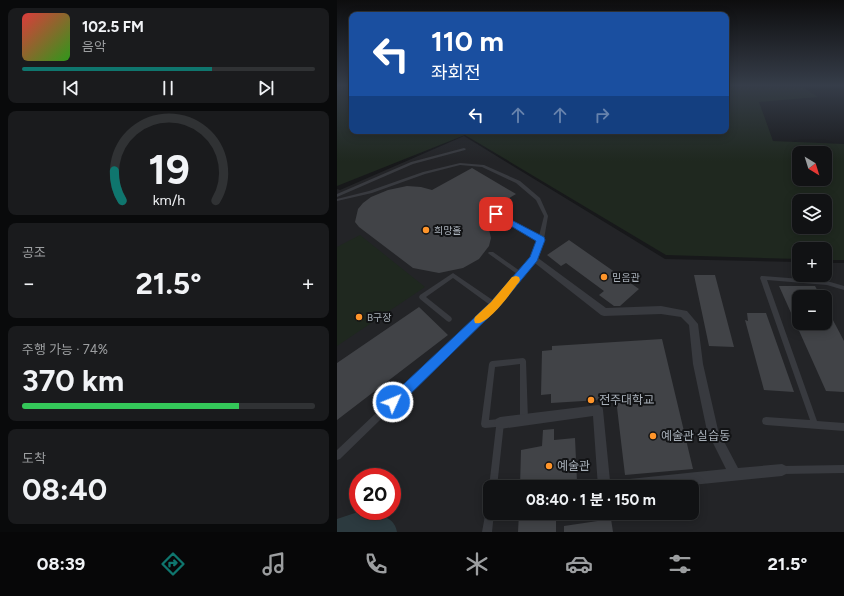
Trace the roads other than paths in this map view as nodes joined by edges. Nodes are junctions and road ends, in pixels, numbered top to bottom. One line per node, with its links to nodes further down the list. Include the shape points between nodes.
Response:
1 (464, 149): 2 (lane, via 412,163)
2 (337, 196)
3 (337, 200): 5 (lane, via 460,164 483,166 518,182 538,199 546,216)
4 (496, 214): 5 (lane)
5 (541, 240): 7 (lane)
6 (491, 253): 8 (lane)
7 (534, 258): 8 (lane); 20 (street, via 604,312 661,310 684,314 693,324 698,364 713,431)
8 (521, 274): 10 (lane)
9 (844, 288): 15 (lane, via 827,283 763,278)
10 (494, 305): 11 (lane, via 453,275 422,297); 17 (lane)
11 (449, 319)
12 (524, 420): 14 (street); 14 (lane, via 523,361 492,364 485,424); 22 (street, via 598,410)
13 (766, 422): 15 (lane)
14 (500, 423): 21 (lane)
15 (815, 424): 16 (lane)
16 (844, 427)
17 (337, 456)
18 (844, 469): 19 (lane)
19 (782, 470): 20 (street)
20 (735, 475): 23 (street)
21 (494, 480)
22 (603, 480)
23 (682, 480)
24 (489, 520): 25 (lane)
25 (487, 532)

